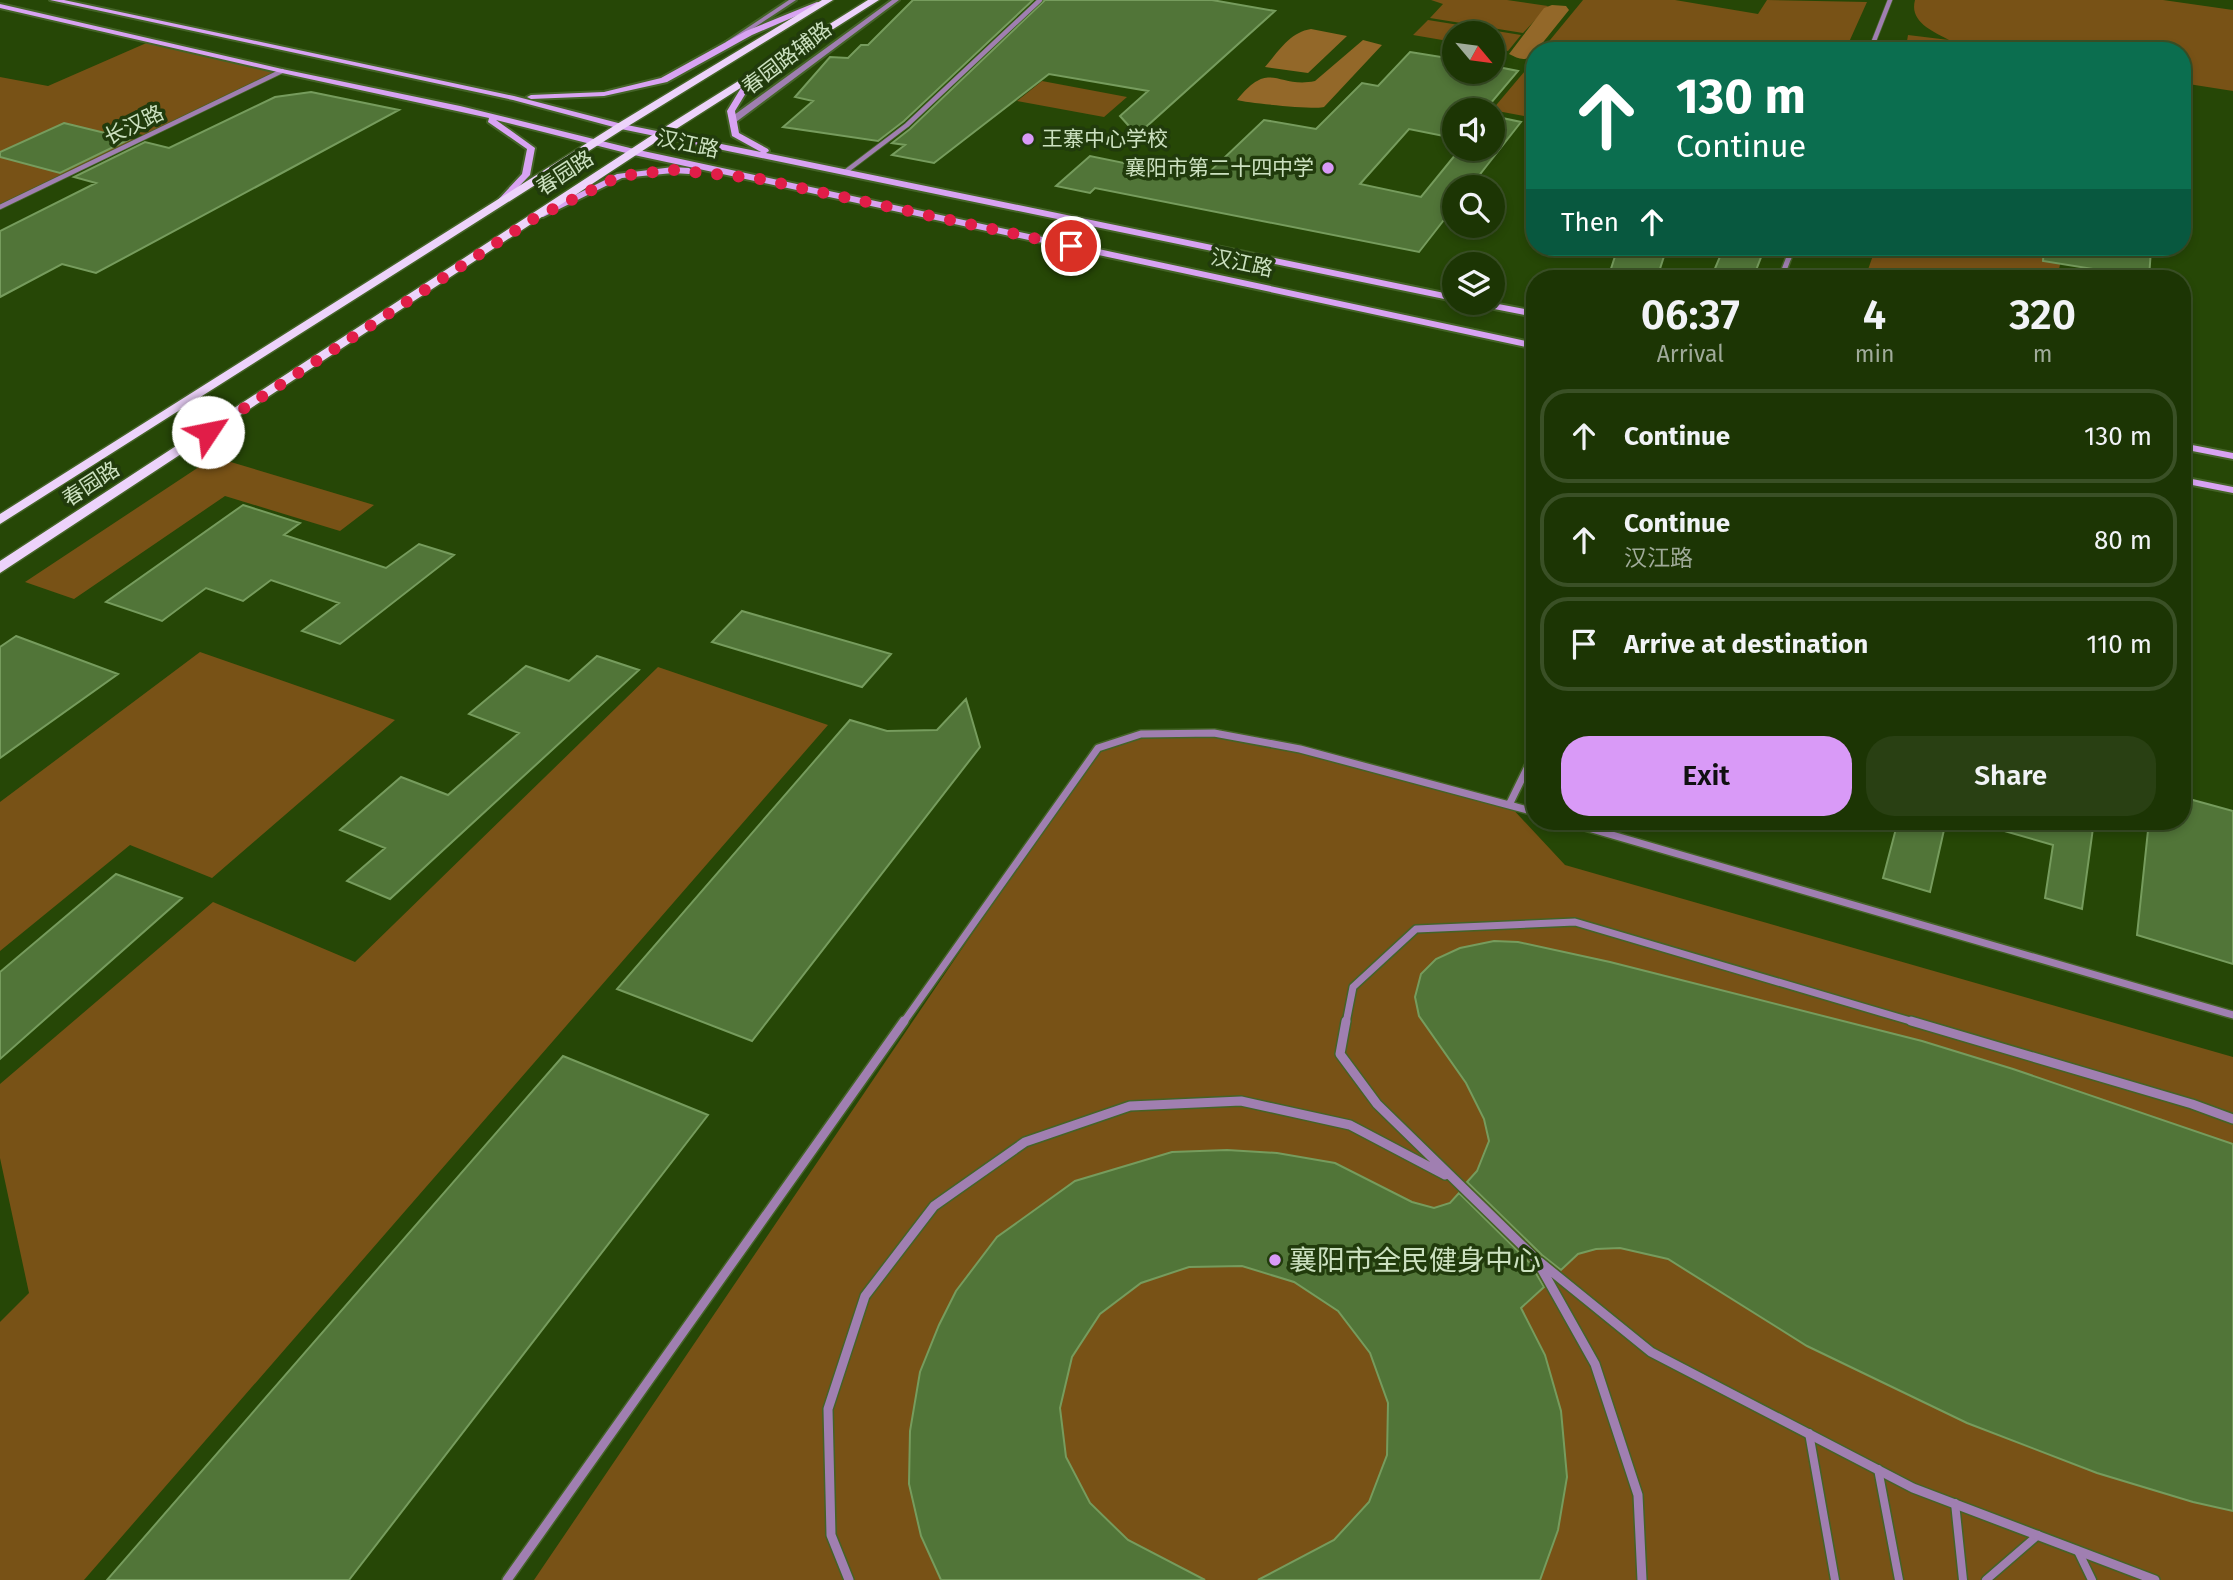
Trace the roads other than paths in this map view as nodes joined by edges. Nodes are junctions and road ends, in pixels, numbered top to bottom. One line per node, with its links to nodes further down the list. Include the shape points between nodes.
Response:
1 (54, 0): 13 (main road, 汉江路)
2 (793, 0): 10 (street, 春园路辅路)
3 (874, 0): 12 (main road, 春园路)
4 (896, 0): 15 (street, 春园路辅路)
5 (1040, 0): 21 (street, via 907,125)
6 (1890, 0): 9 (street)
7 (825, 2): 10 (main road); 16 (main road, 春园路)
8 (0, 6): 11 (main road, 汉江路)
9 (1874, 42)
10 (713, 53): 13 (main road, via 664,80 604,94)
11 (282, 71): 14 (main road, 汉江路); 24 (street, 长汉路)
12 (751, 78): 15 (main road, via 731,111); 17 (main road, 春园路)
13 (514, 98): 16 (main road, 汉江路)
14 (481, 113): 18 (main road, 汉江路); 23 (main road, via 531,148 526,176)
15 (733, 120): 20 (main road, via 735,134)
16 (621, 126): 17 (main road, 汉江路); 18 (main road, 春园路)
17 (661, 134): 19 (main road, 春园路); 20 (main road, 汉江路)
18 (594, 143): 19 (main road, 汉江路); 23 (main road, 春园路)
19 (634, 152): 22 (main road, 汉江路); 25 (main road, 春园路)
20 (779, 159): 21 (main road, 汉江路)
21 (845, 172): 26 (main road, 汉江路)
22 (755, 178): 25 (main road, via 673,170 620,176); 29 (main road, 汉江路)
23 (498, 204): 34 (main road, 春园路)
24 (0, 207)
25 (533, 219): 35 (main road, 春园路)
26 (1442, 296)
27 (1505, 308): 28 (main road)
28 (1526, 312)
29 (1526, 344)
30 (2191, 448): 31 (main road)
31 (2233, 456)
32 (2191, 482): 33 (main road)
33 (2233, 490)
34 (0, 520)
35 (0, 568)
36 (1526, 770): 37 (street)
37 (1509, 805): 38 (street); 49 (street, via 1300,749 1214,733 1141,734 1098,748)
38 (1526, 810)
39 (1595, 830): 40 (street)
40 (2233, 1015)
41 (2233, 1119): 42 (street, via 1575,922 1416,929 1353,987 1339,1054 1377,1104)
42 (1452, 1178): 43 (street); 50 (street, via 1350,1125 1241,1101 1130,1106 1025,1142 934,1206 865,1296 828,1409 831,1535)
43 (1536, 1259): 44 (street, via 1651,1352); 51 (street, via 1595,1364 1638,1495)
44 (1809, 1433): 45 (street); 52 (street)
45 (1878, 1469): 46 (street); 53 (street)
46 (1955, 1503): 47 (street); 54 (street)
47 (2038, 1535): 48 (street); 55 (street)
48 (2078, 1551): 56 (street); 57 (street)
49 (507, 1580)
50 (849, 1580)
51 (1642, 1580)
52 (1835, 1580)
53 (1899, 1580)
54 (1963, 1580)
55 (1986, 1580)
56 (2092, 1580)
57 (2155, 1580)

